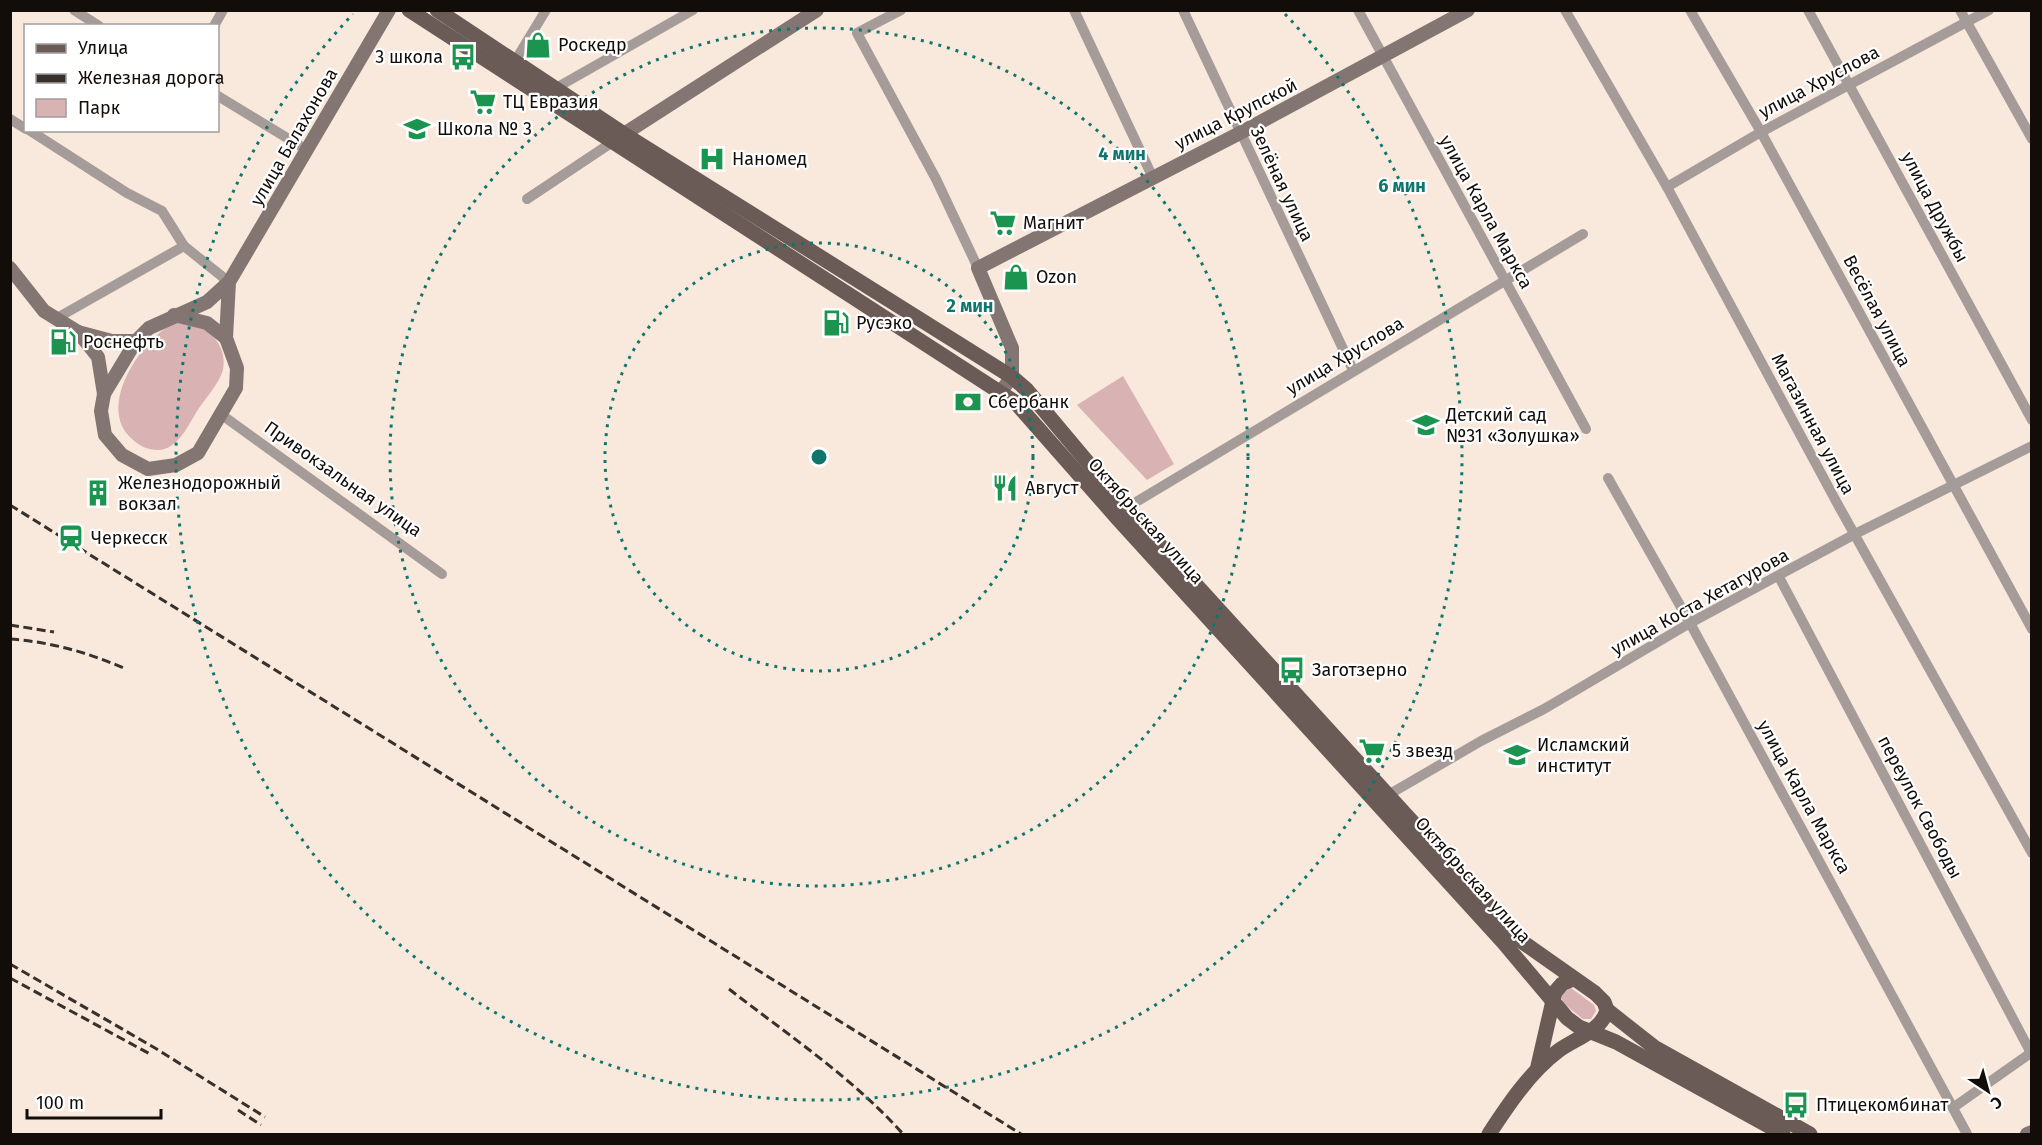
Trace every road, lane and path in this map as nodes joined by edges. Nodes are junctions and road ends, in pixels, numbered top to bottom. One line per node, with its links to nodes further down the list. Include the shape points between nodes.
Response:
1 (74, 10): 20 (street)
2 (223, 10): 21 (street)
3 (389, 10): 35 (street, улица Балахонова)
4 (409, 10): 34 (main road, Октябрьская улица)
5 (437, 10): 23 (main road, Октябрьская улица)
6 (546, 10): 23 (street)
7 (693, 10): 25 (street)
8 (817, 10): 32 (street)
9 (901, 10): 42 (street, via 857,33 936,179)
10 (1074, 10): 36 (street)
11 (1183, 10): 31 (street, Зелёная улица)
12 (1358, 10): 22 (street, улица Карла Маркса)
13 (1468, 10): 22 (street, улица Крупской)
14 (1565, 10): 37 (street, Магазинная улица)
15 (1690, 10): 30 (street, Весёлая улица)
16 (1808, 10): 24 (street, улица Дружбы)
17 (1960, 10): 19 (street)
18 (1989, 10): 19 (street, улица Хруслова)
19 (1966, 21): 24 (street, улица Хруслова); 33 (street)
20 (96, 24)
21 (215, 24)
22 (1383, 57): 31 (street, улица Крупской); 43 (street, улица Карла Маркса)
23 (515, 62): 25 (main road, Октябрьская улица)
24 (1851, 86): 30 (street, улица Хруслова); 55 (street, улица Дружбы)
25 (556, 88): 32 (main road, Октябрьская улица)
26 (219, 97): 35 (street)
27 (10, 119): 28 (street)
28 (24, 128)
29 (30, 132): 40 (street, via 162,211)
30 (1761, 132): 37 (street, улица Хруслова); 59 (street, Весёлая улица)
31 (1240, 133): 36 (street, улица Крупской); 50 (street, Зелёная улица)
32 (624, 134): 51 (main road, Октябрьская улица)
33 (2031, 139)
34 (611, 143): 38 (street); 52 (main road, Октябрьская улица)
35 (307, 150): 44 (street, улица Балахонова)
36 (1153, 178): 42 (street, улица Крупской)
37 (1667, 186): 61 (street, Магазинная улица)
38 (527, 199)
39 (1583, 234): 43 (street, улица Хруслова)
40 (184, 246): 44 (street); 46 (street)
41 (10, 268): 46 (street, via 44,311)
42 (978, 268): 51 (street, via 1009,336)
43 (1504, 279): 50 (street, улица Хруслова); 56 (street, улица Карла Маркса)
44 (229, 282): 45 (street, улица Балахонова, via 207,302); 48 (street, улица Балахонова)
45 (174, 315): 48 (street, via 207,323); 49 (street, улица Балахонова, via 149,328)
46 (57, 318): 47 (street)
47 (78, 332): 49 (street, via 112,341); 53 (street, via 98,357)
48 (226, 338): 54 (street, улица Балахонова, via 237,368 236,388)
49 (136, 341): 53 (street, улица Балахонова)
50 (1353, 370): 60 (street, улица Хруслова)
51 (1012, 377): 52 (street); 60 (main road, Октябрьская улица)
52 (1001, 391): 69 (main road, Октябрьская улица, via 1023,410)
53 (104, 394): 54 (street, улица Балахонова, via 101,411 105,435 122,455 148,469 176,465 198,453)
54 (222, 415): 62 (street, Привокзальная улица)
55 (2031, 420)
56 (1586, 429)
57 (2031, 446): 59 (street, улица Коста Хетагурова)
58 (1608, 478): 64 (street, улица Карла Маркса)
59 (1953, 487): 61 (street, улица Коста Хетагурова); 65 (street, Весёлая улица)
60 (1126, 508): 66 (main road, Октябрьская улица)
61 (1855, 534): 63 (street, улица Коста Хетагурова); 67 (street, Магазинная улица)
62 (442, 574)
63 (1779, 577): 64 (street, улица Коста Хетагурова); 72 (street, переулок Свободы)
64 (1690, 623): 66 (street, улица Коста Хетагурова); 74 (street, улица Карла Маркса)
65 (2031, 629)
66 (1388, 795): 68 (main road, Октябрьская улица, via 1521,941)
67 (2031, 853)
68 (1573, 979): 69 (main road, via 1558,988); 70 (main road, Октябрьская улица, via 1600,997)
69 (1555, 1001): 71 (main road, Октябрьская улица, via 1572,1021); 73 (main road)
70 (1607, 1010): 71 (main road, via 1601,1023); 78 (main road, Октябрьская улица, via 1654,1047)
71 (1591, 1030): 73 (main road); 77 (main road, Октябрьская улица)
72 (2031, 1053): 74 (street)
73 (1537, 1069): 75 (main road)
74 (1954, 1107): 79 (street, улица Карла Маркса)
75 (1492, 1129)
76 (2031, 1132): 80 (street)
77 (1783, 1134)
78 (1810, 1134)
79 (1967, 1134)
80 (2027, 1134)

